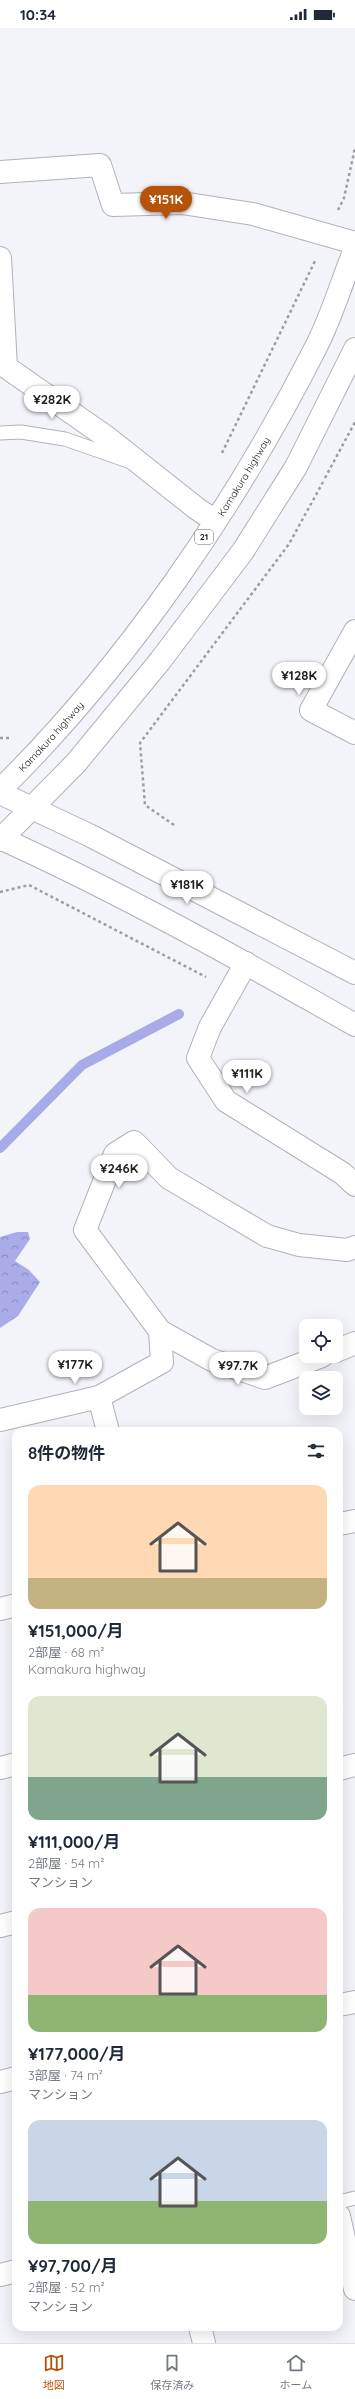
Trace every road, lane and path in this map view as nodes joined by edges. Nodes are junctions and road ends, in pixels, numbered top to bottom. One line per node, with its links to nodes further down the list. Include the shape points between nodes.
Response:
1 (355, 148): 3 (path, via 344,198)
2 (0, 172): 3 (street, via 100,165 113,204 182,202 253,214)
3 (327, 236): 4 (street); 10 (path)
4 (355, 244)
5 (355, 249): 12 (street, Kamakura highway / 21, via 317,345 266,437)
6 (0, 258): 11 (street, via 6,367)
7 (353, 361): 18 (street, via 296,467 243,551 160,662 76,763)
8 (355, 422): 19 (path, via 289,544 140,743 144,804)
9 (0, 433): 11 (lane, via 21,432 65,439)
10 (220, 458)
11 (144, 466): 12 (street)
12 (215, 521): 17 (street, Kamakura highway / 21, via 137,634 40,750)
13 (355, 631): 14 (street, via 311,710)
14 (355, 733)
15 (0, 738): 16 (path)
16 (14, 738)
17 (0, 792): 18 (street)
18 (33, 809): 20 (street); 23 (street, via 89,835)
19 (174, 825)
20 (1, 839): 22 (street, via 58,865)
21 (0, 892): 24 (path, via 28,885)
22 (246, 963): 24 (street); 25 (street)
23 (355, 973)
24 (231, 990): 26 (street, via 210,1027 198,1058 226,1101 342,1173)
25 (355, 1025)
26 (355, 1185)
27 (352, 1249): 28 (street, via 299,1245 267,1236 169,1178 134,1142 115,1154 85,1230)
28 (160, 1331): 31 (street, via 212,1360 265,1378); 32 (street, via 162,1362)
29 (355, 1343): 30 (street)
30 (343, 1347)
31 (304, 1363)
32 (99, 1397): 33 (street); 34 (street)
33 (0, 1420)
34 (107, 1427)
35 (355, 1521): 36 (street)
36 (343, 1523)
37 (12, 1606): 38 (street)
38 (0, 1609)
39 (12, 1765): 41 (street)
40 (355, 1765): 42 (street)
41 (0, 1768)
42 (343, 1768)
43 (12, 1923): 44 (street)
44 (0, 1926)
45 (355, 2002): 46 (street)
46 (343, 2005)
47 (12, 2079): 48 (street)
48 (0, 2082)
49 (355, 2198): 50 (lane)
50 (343, 2201)
51 (343, 2234): 54 (street)
52 (12, 2272): 53 (street)
53 (0, 2275)
54 (355, 2289)
55 (201, 2331): 56 (street)
56 (204, 2343)

